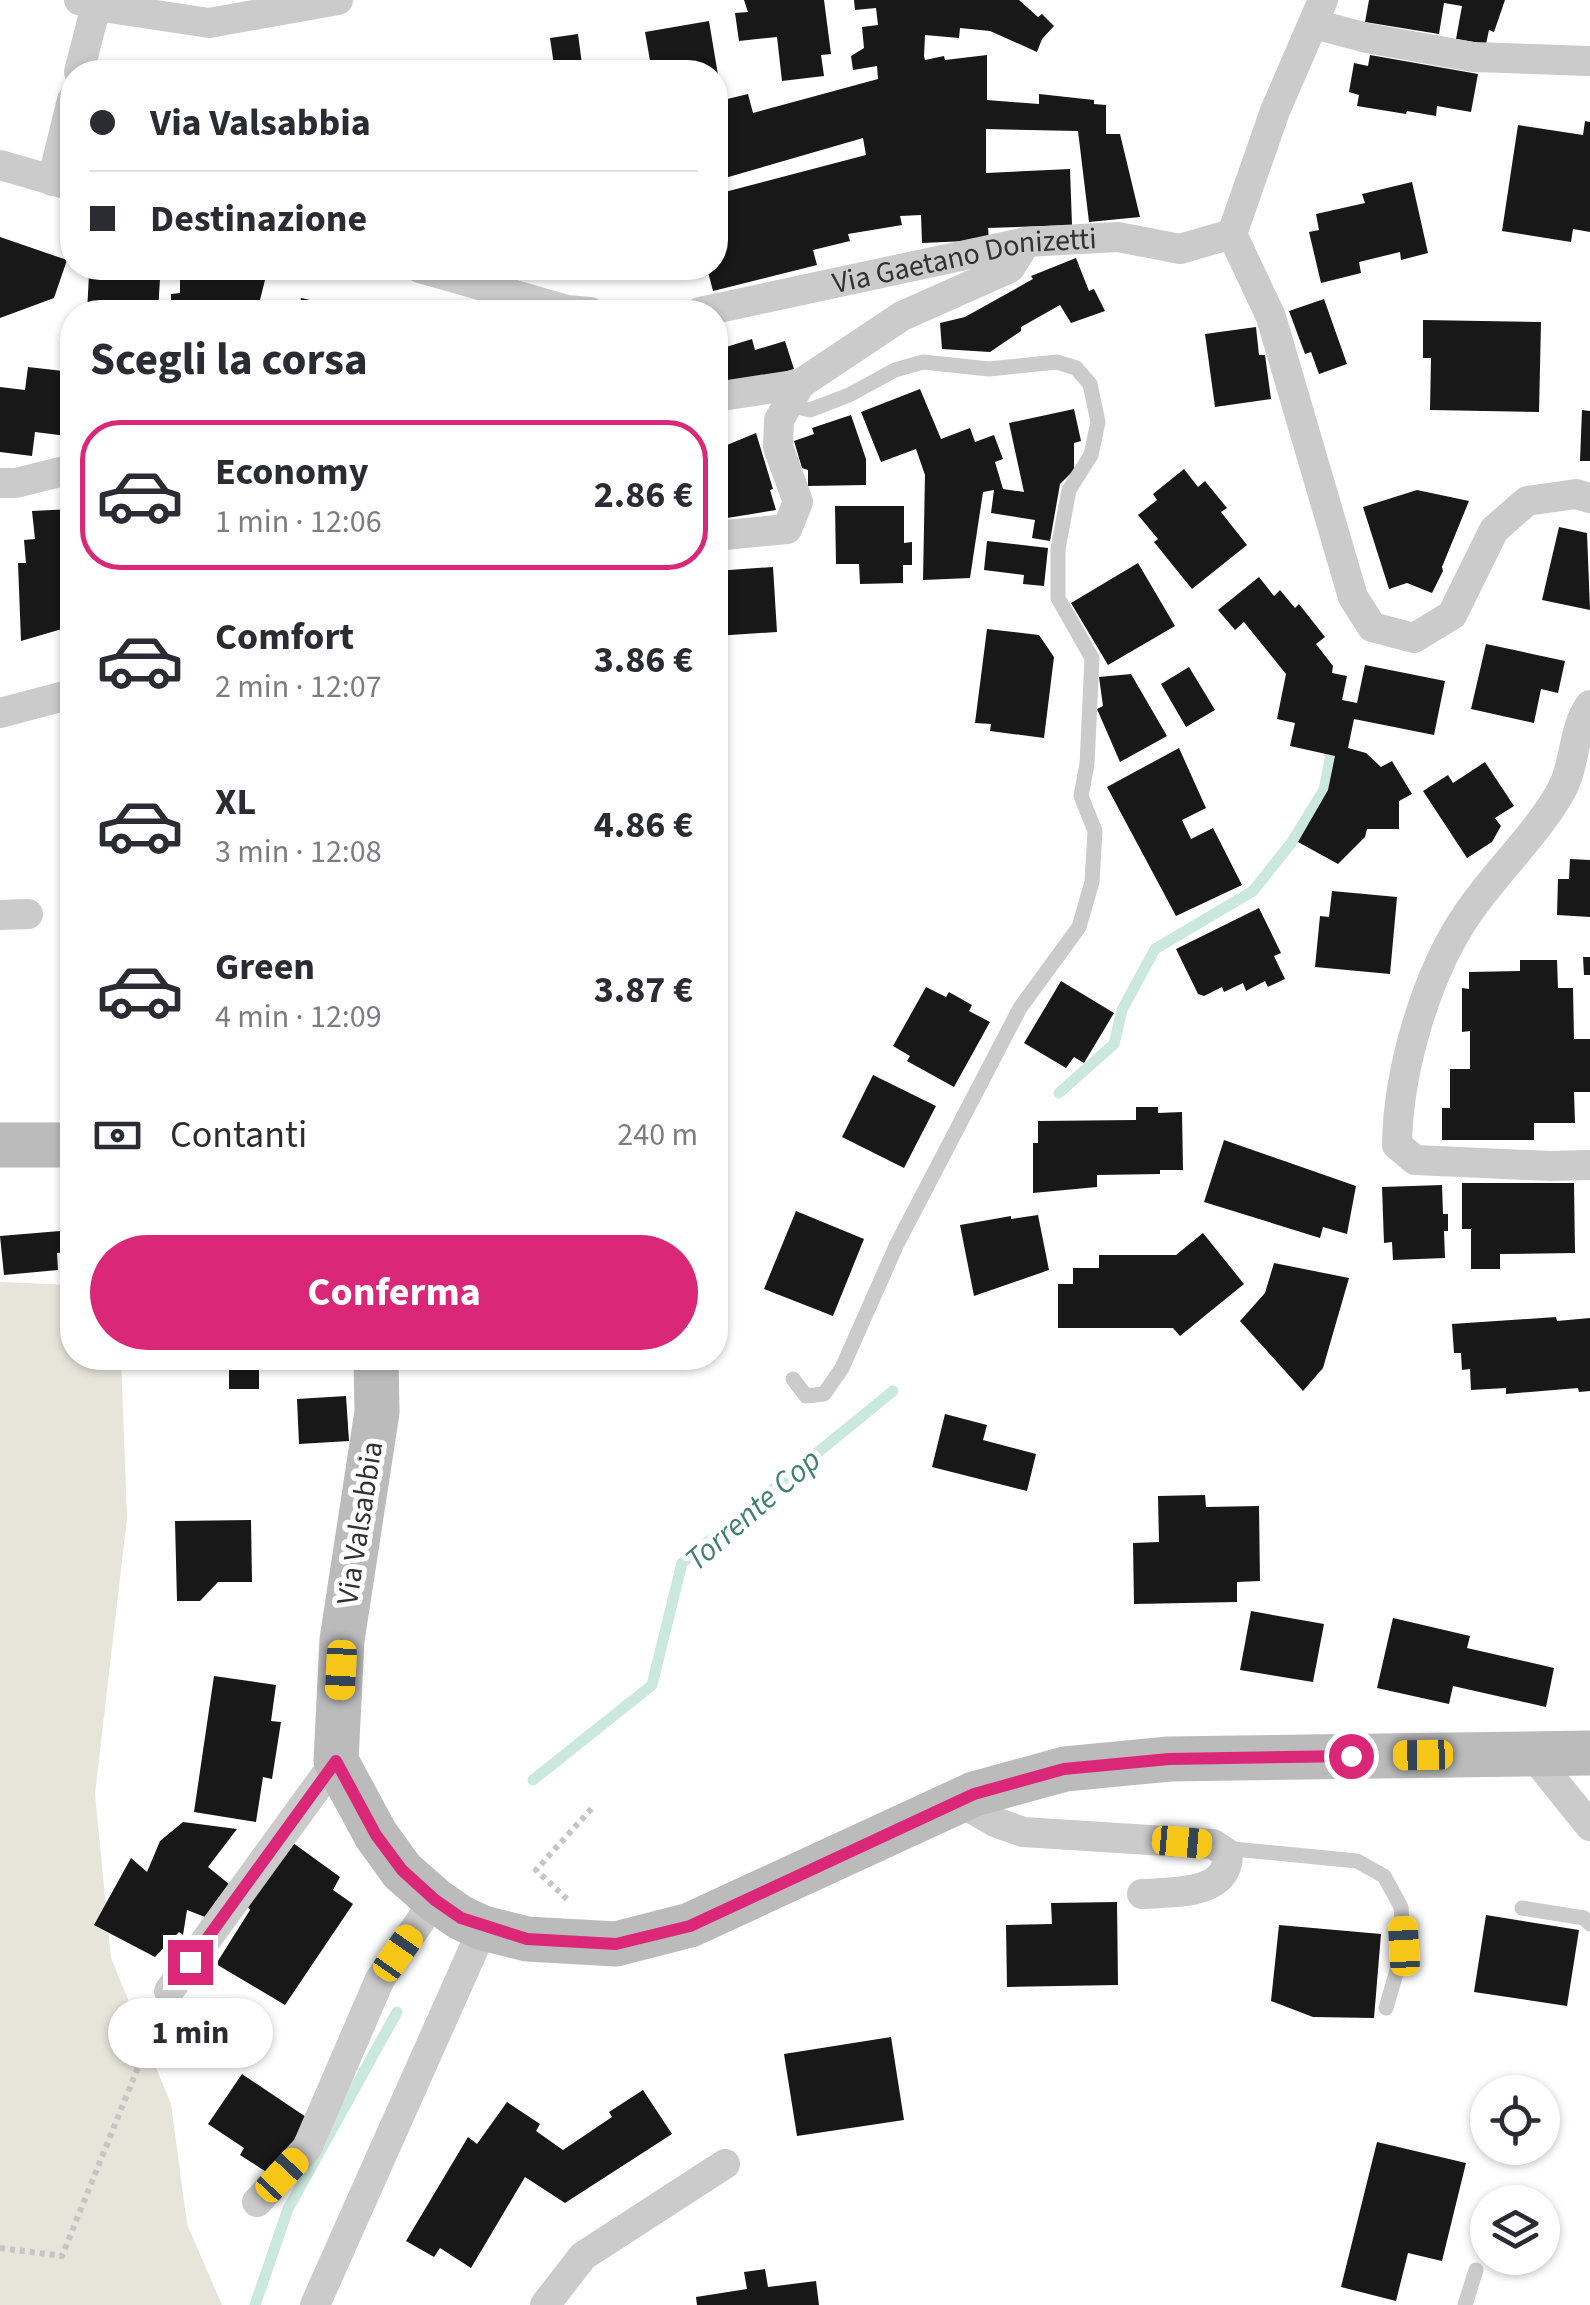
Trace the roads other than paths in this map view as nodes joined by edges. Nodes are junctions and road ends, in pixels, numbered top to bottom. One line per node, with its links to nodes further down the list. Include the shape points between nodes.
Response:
1 (338, 0): 2 (street, via 209,23)
2 (88, 3): 4 (street)
3 (1319, 12): 5 (street, via 1367,38 1473,58); 8 (street, via 1274,112)
4 (81, 60)
5 (1590, 61)
6 (0, 164): 7 (street)
7 (60, 182)
8 (1232, 234): 9 (street, Via Gaetano Donizetti, via 1180,249 1118,237); 17 (street, via 1271,318 1352,597 1372,627 1414,638 1452,615 1494,530 1528,501)
9 (1026, 242): 12 (street, Via Gaetano Donizetti); 13 (street, via 1010,268 902,316)
10 (462, 280): 11 (street)
11 (531, 300)
12 (728, 306)
13 (794, 395): 14 (street); 18 (street, via 780,420 778,446 798,502 787,530); 26 (lane, via 810,410 923,362 989,369 1057,362 1076,368 1090,384 1098,422 1091,455 1069,490 1058,549 1058,598 1092,658 1081,796 1094,832 1092,882 1079,927 1020,1008 897,1244 842,1368 824,1394 806,1396)
14 (728, 397)
15 (60, 471): 16 (street)
16 (0, 482)
17 (1590, 498)
18 (728, 535)
19 (60, 697): 21 (street)
20 (1590, 704): 24 (street, via 1563,789 1466,916 1426,997 1398,1104 1396,1145 1414,1160)
21 (0, 713)
22 (60, 1144): 23 (main road)
23 (0, 1146)
24 (1590, 1164)
25 (376, 1370): 29 (main road, Via Valsabbia, via 377,1412 342,1640)
26 (793, 1379)
27 (1590, 1753): 28 (main road)
28 (1532, 1754): 30 (main road, via 1169,1759 1064,1769); 31 (street)
29 (336, 1761): 34 (main road, via 376,1835); 38 (street)
30 (959, 1801): 32 (street, via 1023,1832); 37 (main road, via 690,1926 616,1944 527,1939)
31 (1590, 1826)
32 (1223, 1848): 33 (street, via 1229,1862 1216,1882 1189,1891); 39 (lane, via 1358,1861 1384,1876 1402,1907 1404,1946)
33 (1133, 1894)
34 (435, 1900): 37 (main road); 41 (street, via 380,1980 307,2148)
35 (1522, 1908): 36 (lane)
36 (1590, 1924)
37 (483, 1928): 43 (street)
38 (169, 1990)
39 (1386, 2008)
40 (725, 2164): 44 (street, via 583,2256)
41 (257, 2202)
42 (1474, 2275): 45 (lane)
43 (315, 2305)
44 (546, 2305)
45 (1464, 2305)

